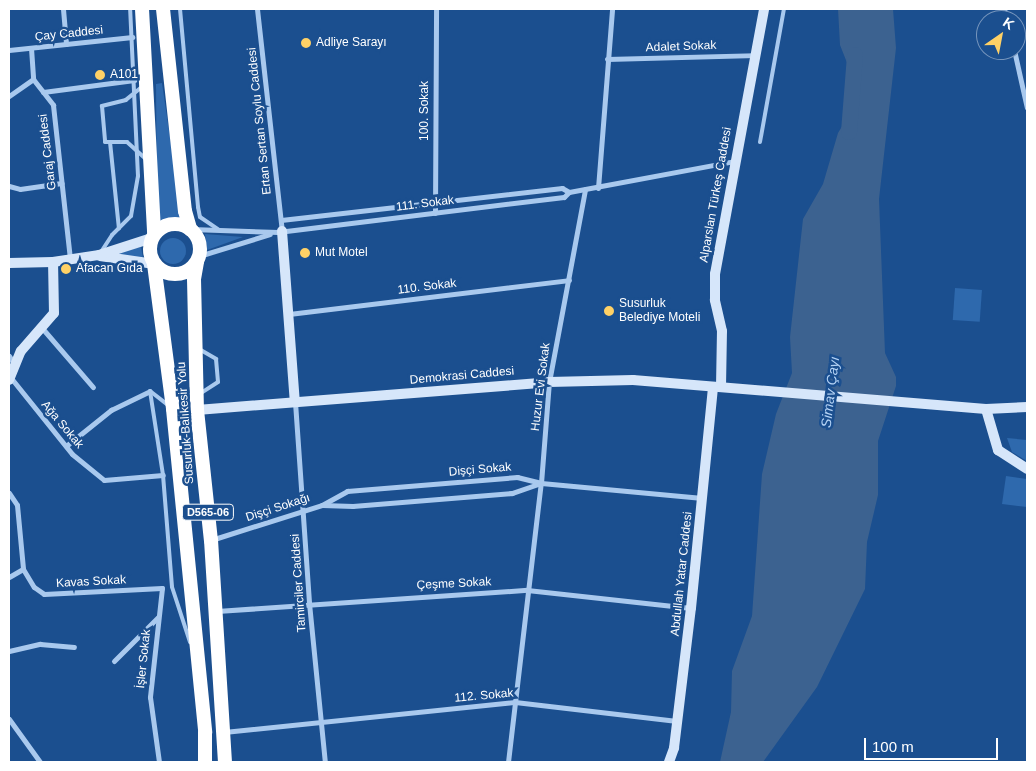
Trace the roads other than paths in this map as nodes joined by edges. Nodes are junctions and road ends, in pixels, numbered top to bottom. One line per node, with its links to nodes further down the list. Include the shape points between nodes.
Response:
1 (63, 9): 12 (street)
2 (130, 9): 11 (lane)
3 (142, 9): 19 (highway, Susurluk-Balıkesir Yolu / D565-06)
4 (163, 9): 38 (highway, Susurluk-Balıkesir Yolu / D565-06, via 185,210)
5 (180, 9): 39 (lane, via 198,208 200,217)
6 (257, 9): 36 (street, Ertan Sertan Soylu Caddesi)
7 (436, 9): 34 (street, 100. Sokak)
8 (612, 9): 16 (street)
9 (764, 9): 15 (main road, Alparslan Türkeş Caddesi)
10 (784, 9): 25 (lane)
11 (132, 37): 12 (street, Çay Caddesi); 19 (lane)
12 (66, 44): 13 (street, Çay Caddesi)
13 (31, 48): 14 (street, Çay Caddesi); 18 (street)
14 (9, 50)
15 (755, 55): 16 (street, Adalet Sokak); 27 (main road, Alparslan Türkeş Caddesi)
16 (607, 60): 31 (street)
17 (1016, 60): 23 (street)
18 (33, 79): 20 (street, Garaj Caddesi); 22 (street)
19 (140, 81): 20 (street); 21 (lane); 21 (lane); 28 (highway, Susurluk-Balıkesir Yolu / D565-06)
20 (43, 92): 29 (street, Garaj Caddesi, via 53,105)
21 (134, 93): 24 (lane, via 126,100 102,106 105,142); 26 (lane)
22 (9, 96)
23 (1027, 108)
24 (110, 142): 26 (lane, via 127,142); 37 (lane)
25 (760, 142)
26 (137, 151): 28 (lane); 37 (lane, via 135,207)
27 (734, 160): 31 (street, 111. Sokak); 55 (main road, Alparslan Türkeş Caddesi, via 714,274 715,300 722,331)
28 (149, 161): 40 (highway, Susurluk-Balıkesir Yolu / D565-06)
29 (62, 183): 30 (street, via 20,189); 43 (street, Garaj Caddesi)
30 (9, 186)
31 (598, 188): 32 (street, 111. Sokak)
32 (585, 189): 33 (street, 111. Sokak); 47 (street, Huzur Evi Sokak)
33 (569, 192): 34 (street, 111. Sokak, via 562,188); 35 (street, 111. Sokak, via 564,197)
34 (435, 202): 35 (street, 100. Sokak); 36 (street, 111. Sokak)
35 (435, 212): 36 (street, 111. Sokak)
36 (280, 228): 39 (street); 42 (street); 48 (main road)
37 (119, 229): 41 (lane)
38 (190, 229): 39 (street); 40 (highway, via 173,224); 42 (highway, Susurluk-Balıkesir Yolu / D565-06, via 199,242)
39 (218, 229)
40 (153, 236): 41 (main road); 46 (highway, Susurluk-Balıkesir Yolu / D565-06, via 149,252)
41 (99, 255): 43 (main road); 46 (main road, via 142,265)
42 (198, 259): 46 (highway, via 179,274 163,272); 50 (highway, Susurluk-Balıkesir Yolu / D565-06, via 194,279)
43 (70, 260): 44 (main road)
44 (53, 262): 45 (main road); 49 (main road, via 54,313)
45 (9, 263)
46 (154, 264): 60 (highway, Susurluk-Balıkesir Yolu / D565-06)
47 (569, 280): 48 (street, 110. Sokak); 53 (street, Huzur Evi Sokak)
48 (288, 314): 58 (main road)
49 (42, 327): 51 (main road); 54 (street)
50 (196, 348): 57 (highway, Susurluk-Balıkesir Yolu / D565-06); 57 (lane, via 216,359 218,382)
51 (12, 361): 52 (main road)
52 (10, 379): 63 (street, Ağa Sokak)
53 (550, 382): 55 (main road, Demokrasi Caddesi, via 633,380); 58 (main road, Demokrasi Caddesi); 66 (street, Huzur Evi Sokak)
54 (93, 387)
55 (721, 387): 61 (main road, Demokrasi Caddesi); 68 (main road, Abdullah Yatar Caddesi)
56 (150, 391): 60 (lane); 63 (street, via 112,410); 65 (lane)
57 (197, 395): 62 (highway, Susurluk-Balıkesir Yolu / D565-06)
58 (295, 402): 62 (main road, Demokrasi Caddesi); 70 (street, Tamirciler Caddesi)
59 (1027, 407): 61 (main road, Demokrasi Caddesi)
60 (173, 409): 84 (highway, Susurluk-Balıkesir Yolu / D565-06)
61 (986, 409): 64 (main road, via 998,450)
62 (197, 410): 71 (highway, Susurluk-Balıkesir Yolu / D565-06)
63 (66, 446): 65 (street, Ağa Sokak, via 104,480)
64 (1027, 468)
65 (163, 475): 74 (lane)
66 (541, 483): 68 (street); 69 (street, Dişçi Sokak, via 512,492 353,506); 69 (street, Dişçi Sokak, via 517,476 347,491); 76 (street, Huzur Evi Sokak)
67 (9, 493): 72 (street, via 17,505)
68 (702, 498): 78 (main road, Abdullah Yatar Caddesi)
69 (322, 504): 70 (street, Dişçi Sokağı)
70 (305, 510): 71 (street, Dişçi Sokağı); 77 (street, Tamirciler Caddesi)
71 (211, 540): 79 (highway, Susurluk-Balıkesir Yolu / D565-06)
72 (24, 569): 73 (street); 75 (street, Kavas Sokak, via 34,587 44,594)
73 (9, 577)
74 (172, 587): 75 (lane, Kavas Sokak); 84 (lane)
75 (162, 588): 80 (street, İşler Sokak)
76 (526, 590): 77 (street, Çeşme Sokak); 78 (street, Çeşme Sokak); 85 (street, Huzur Evi Sokak)
77 (309, 603): 79 (street, Çeşme Sokak); 88 (street, Tamirciler Caddesi)
78 (692, 608): 87 (main road, Abdullah Yatar Caddesi)
79 (216, 611): 89 (highway, Susurluk-Balıkesir Yolu / D565-06)
80 (158, 617): 83 (street); 91 (street, İşler Sokak, via 150,697)
81 (74, 646): 82 (street, via 40,644)
82 (9, 651)
83 (114, 661)
84 (200, 671): 92 (highway, Susurluk-Balıkesir Yolu / D565-06)
85 (515, 702): 87 (street, 112. Sokak); 88 (street, 112. Sokak); 95 (street, Huzur Evi Sokak)
86 (9, 718): 90 (street)
87 (677, 721): 96 (main road, Abdullah Yatar Caddesi)
88 (322, 722): 89 (street, 112. Sokak); 94 (street, Tamirciler Caddesi)
89 (224, 732): 93 (highway, Susurluk-Balıkesir Yolu / D565-06)
90 (40, 762)
91 (159, 762)
92 (205, 762)
93 (225, 762)
94 (325, 762)
95 (508, 762)
96 (669, 762)

